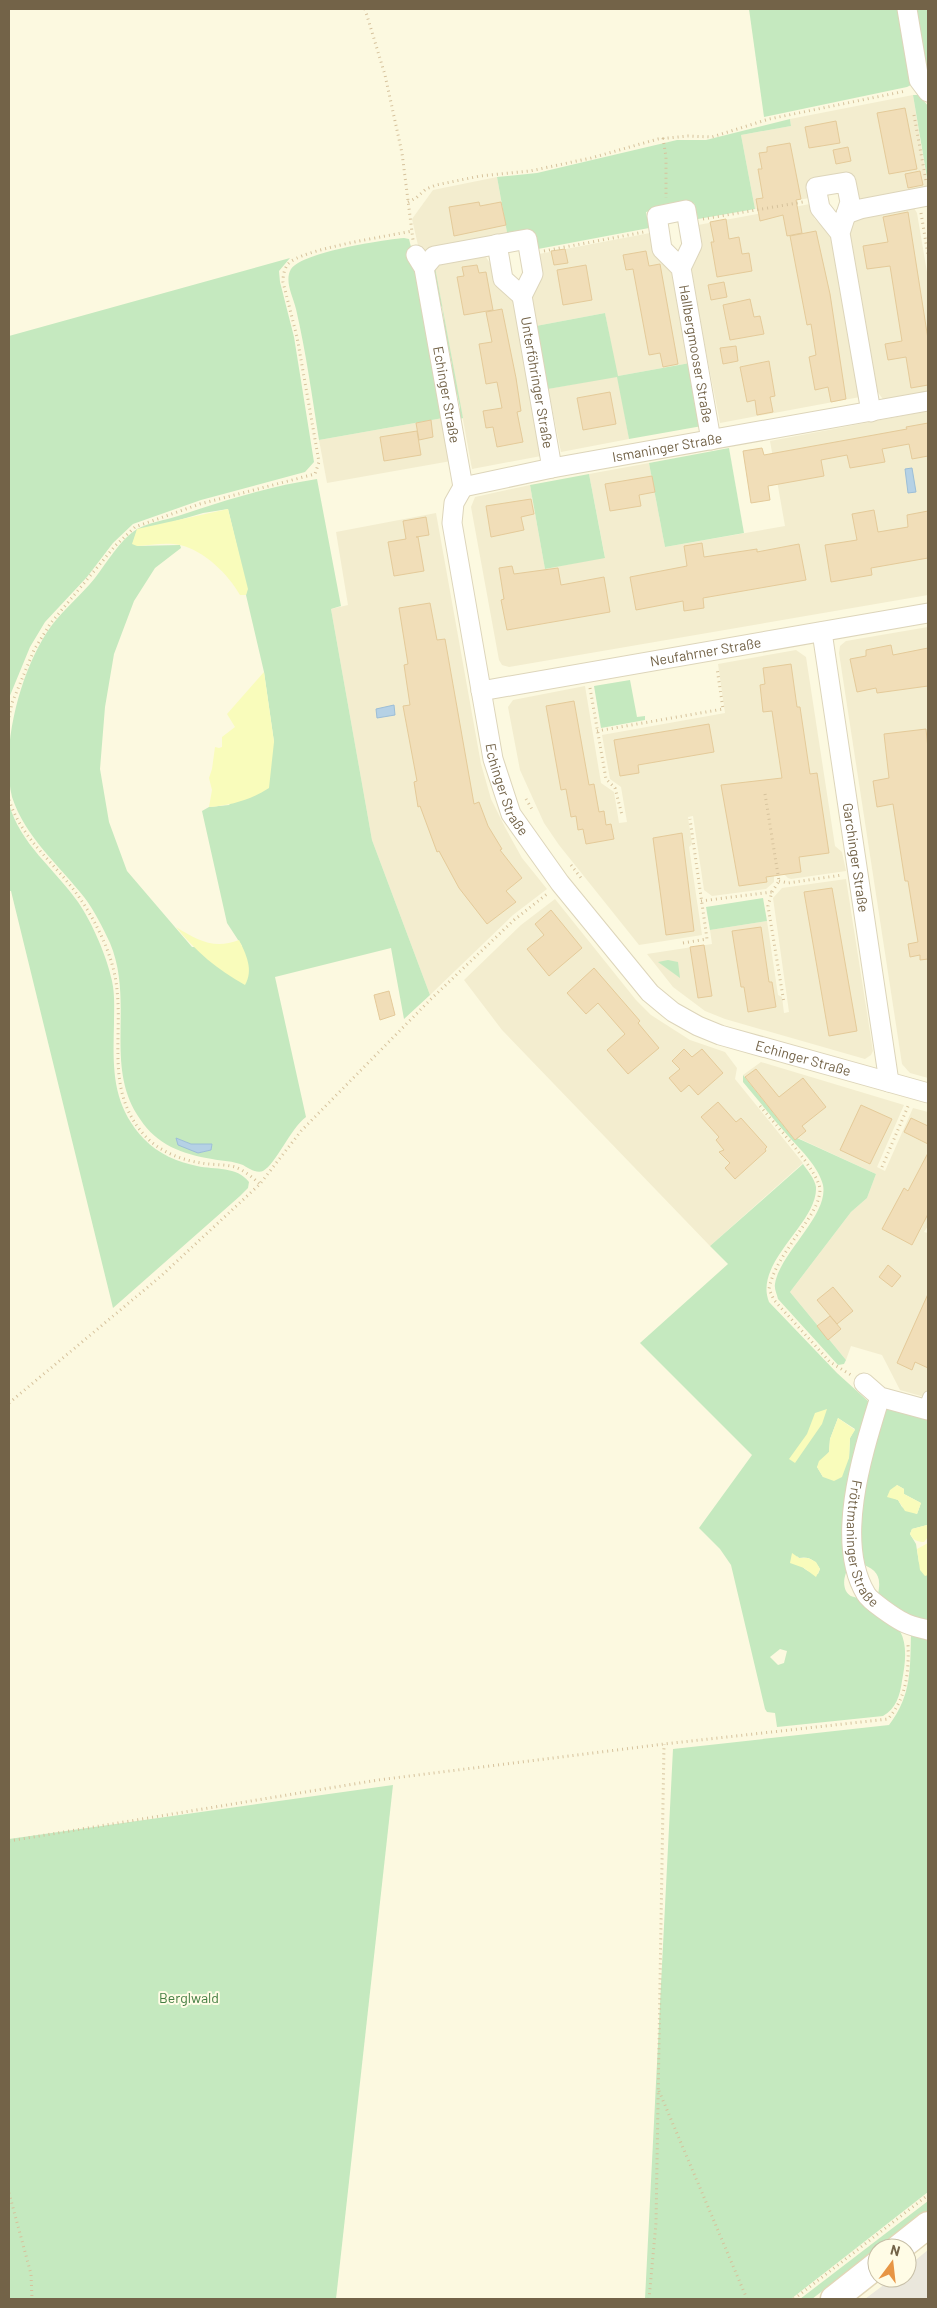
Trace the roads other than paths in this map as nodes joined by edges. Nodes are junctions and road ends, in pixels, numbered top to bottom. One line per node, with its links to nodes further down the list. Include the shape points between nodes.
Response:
1 (907, 9): 2 (street)
2 (919, 91)
3 (925, 194): 4 (street)
4 (846, 214): 5 (street); 5 (street, via 850,202 846,182 816,187 820,208)
5 (840, 233): 10 (street)
6 (497, 244): 8 (street, Unterföhringer Straße, via 503,279); 8 (street, Unterföhringer Straße, via 527,239 532,274); 13 (street, Echinger Straße, via 420,261)
7 (681, 268): 7 (street, Hallbergmooser Straße, via 692,245 686,210 657,216 662,249); 11 (street, Hallbergmooser Straße)
8 (522, 296): 12 (street, Unterföhringer Straße)
9 (928, 401): 10 (street, Ismaninger Straße)
10 (871, 412): 11 (street, Ismaninger Straße)
11 (711, 440): 12 (street, Ismaninger Straße)
12 (552, 468): 13 (street, Ismaninger Straße)
13 (463, 487): 16 (street, Echinger Straße, via 454,503 452,523)
14 (928, 613): 15 (street, Neufahrner Straße)
15 (822, 632): 16 (street, Neufahrner Straße); 17 (street, Garchinger Straße)
16 (481, 691): 17 (street, Echinger Straße, via 493,759 510,814 560,883 650,992 673,1012 720,1035)
17 (889, 1082): 18 (street, Echinger Straße)
18 (922, 1091)
19 (864, 1383): 20 (street)
20 (880, 1397): 21 (street); 22 (street, Fröttmaninger Straße, via 858,1474 851,1528 855,1564 867,1596 903,1623)
21 (926, 1405)
22 (928, 1630)
23 (928, 2225): 24 (main road)
24 (912, 2238)
25 (867, 2274): 26 (main road)
26 (834, 2299)

